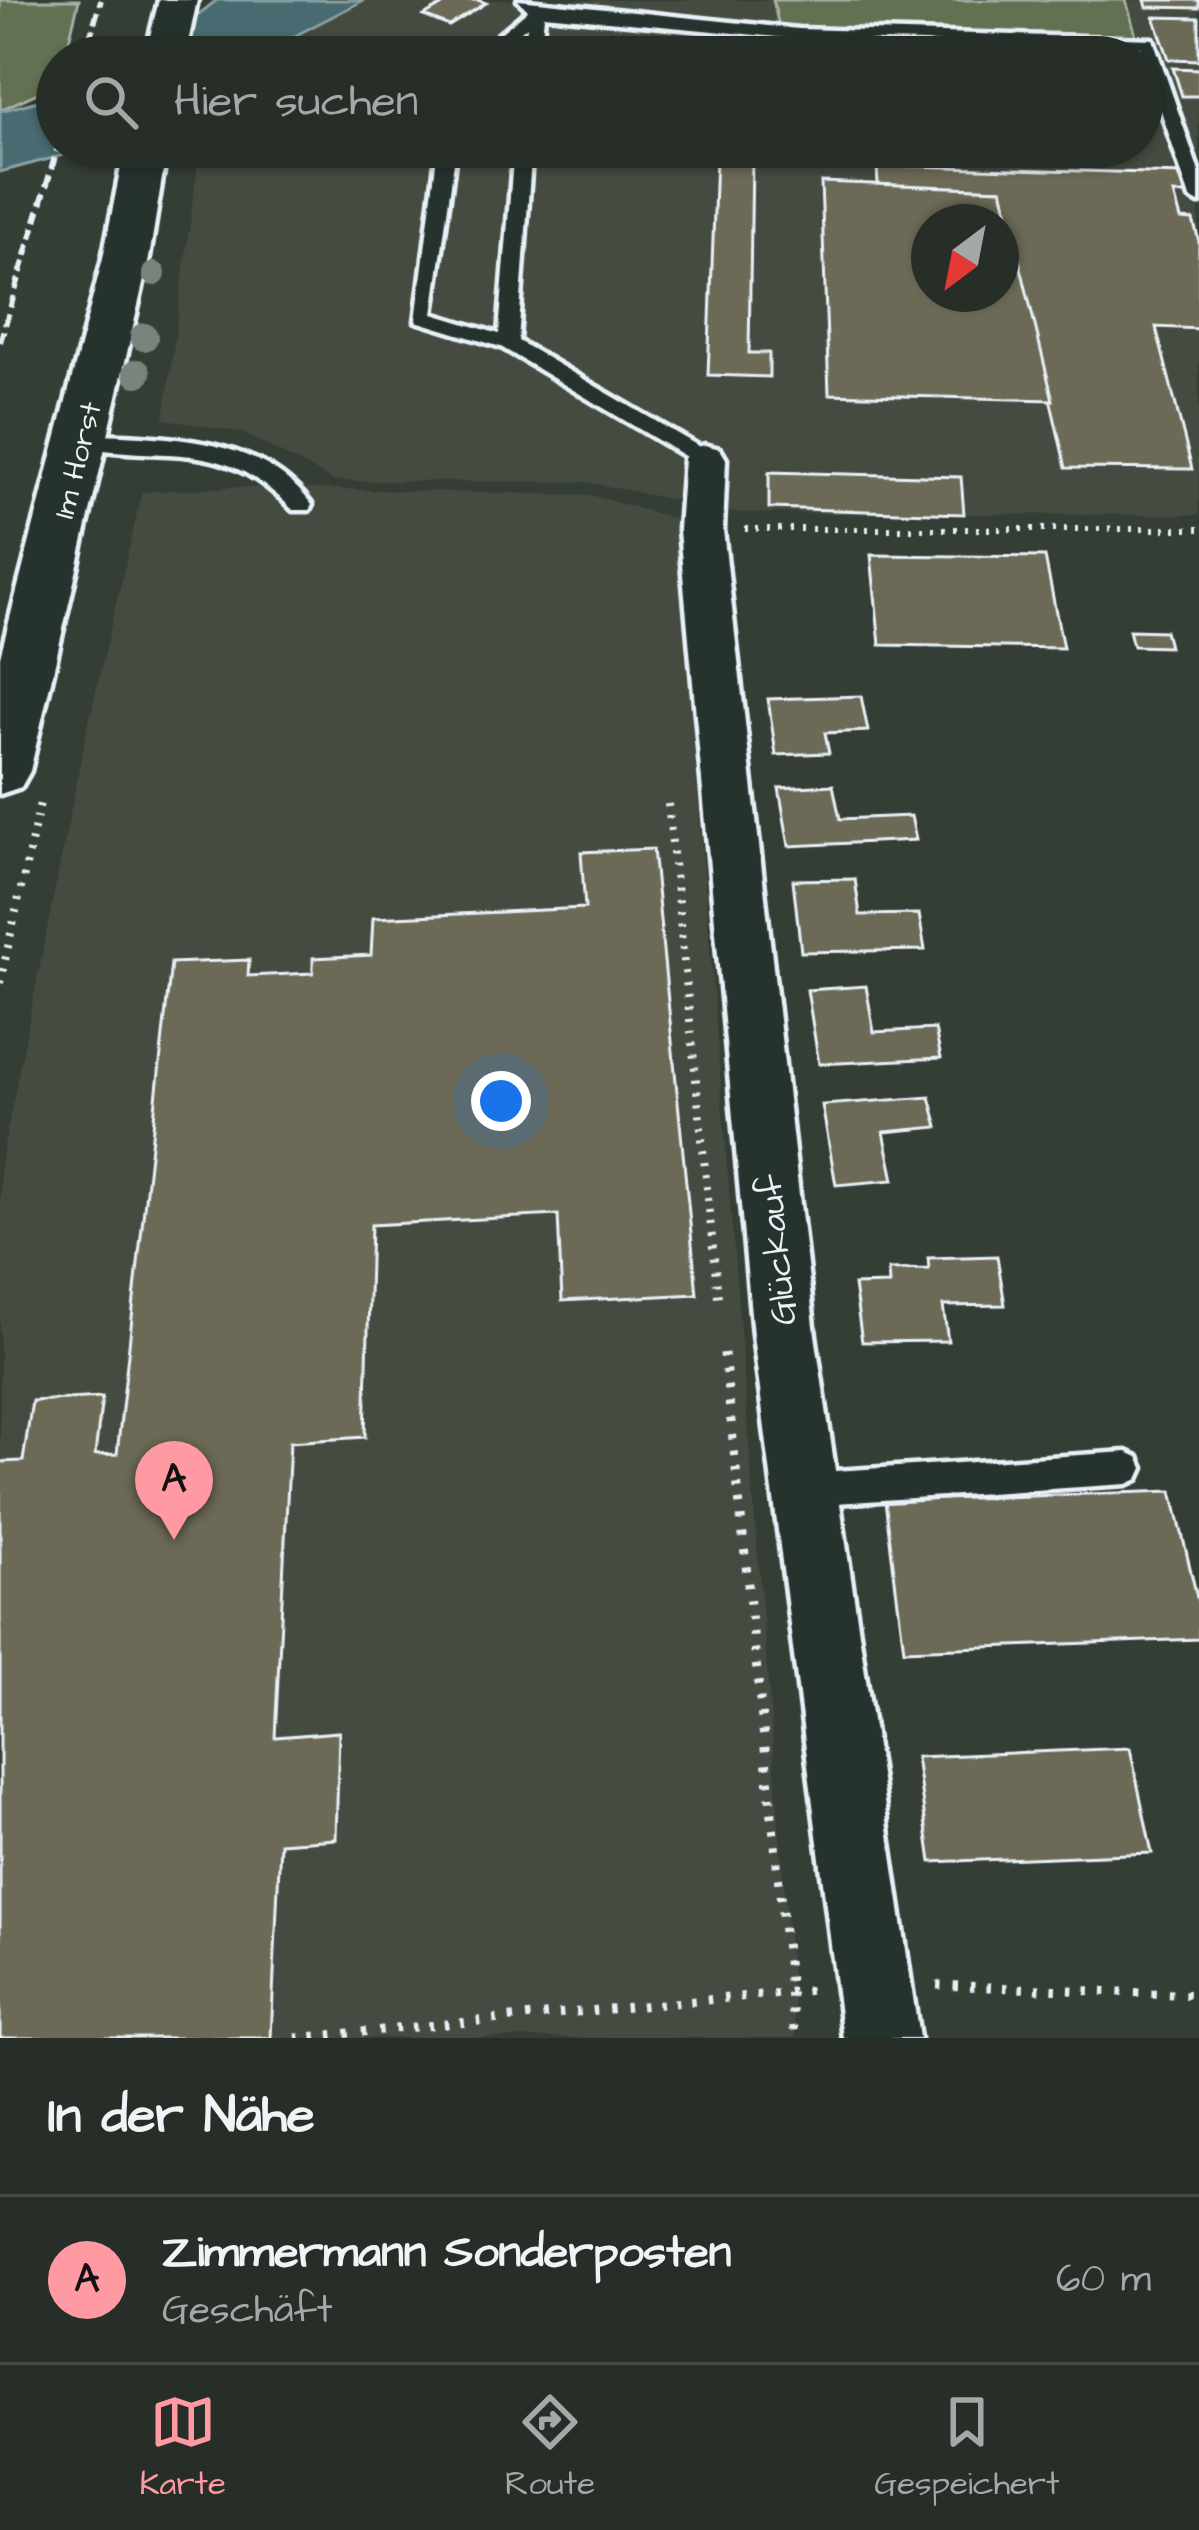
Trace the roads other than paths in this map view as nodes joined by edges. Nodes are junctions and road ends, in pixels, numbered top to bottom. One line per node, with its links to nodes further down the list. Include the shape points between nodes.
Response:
1 (178, 0): 3 (street)
2 (531, 5): 4 (lane); 5 (lane); 6 (lane, via 798,34)
3 (170, 36)
4 (501, 36)
5 (532, 36)
6 (898, 36)
7 (1163, 89): 11 (lane)
8 (142, 168): 13 (street, Im Horst)
9 (445, 168): 12 (lane, via 423,317)
10 (522, 168): 12 (lane)
11 (1199, 198)
12 (508, 343): 14 (lane)
13 (82, 440): 15 (lane, via 232,452 282,480); 16 (street, Im Horst)
14 (705, 459): 18 (street, Glückauf, via 701,530)
15 (301, 505)
16 (0, 770)
17 (1127, 1468): 18 (lane)
18 (806, 1489): 19 (street, Glückauf)
19 (878, 2010)

